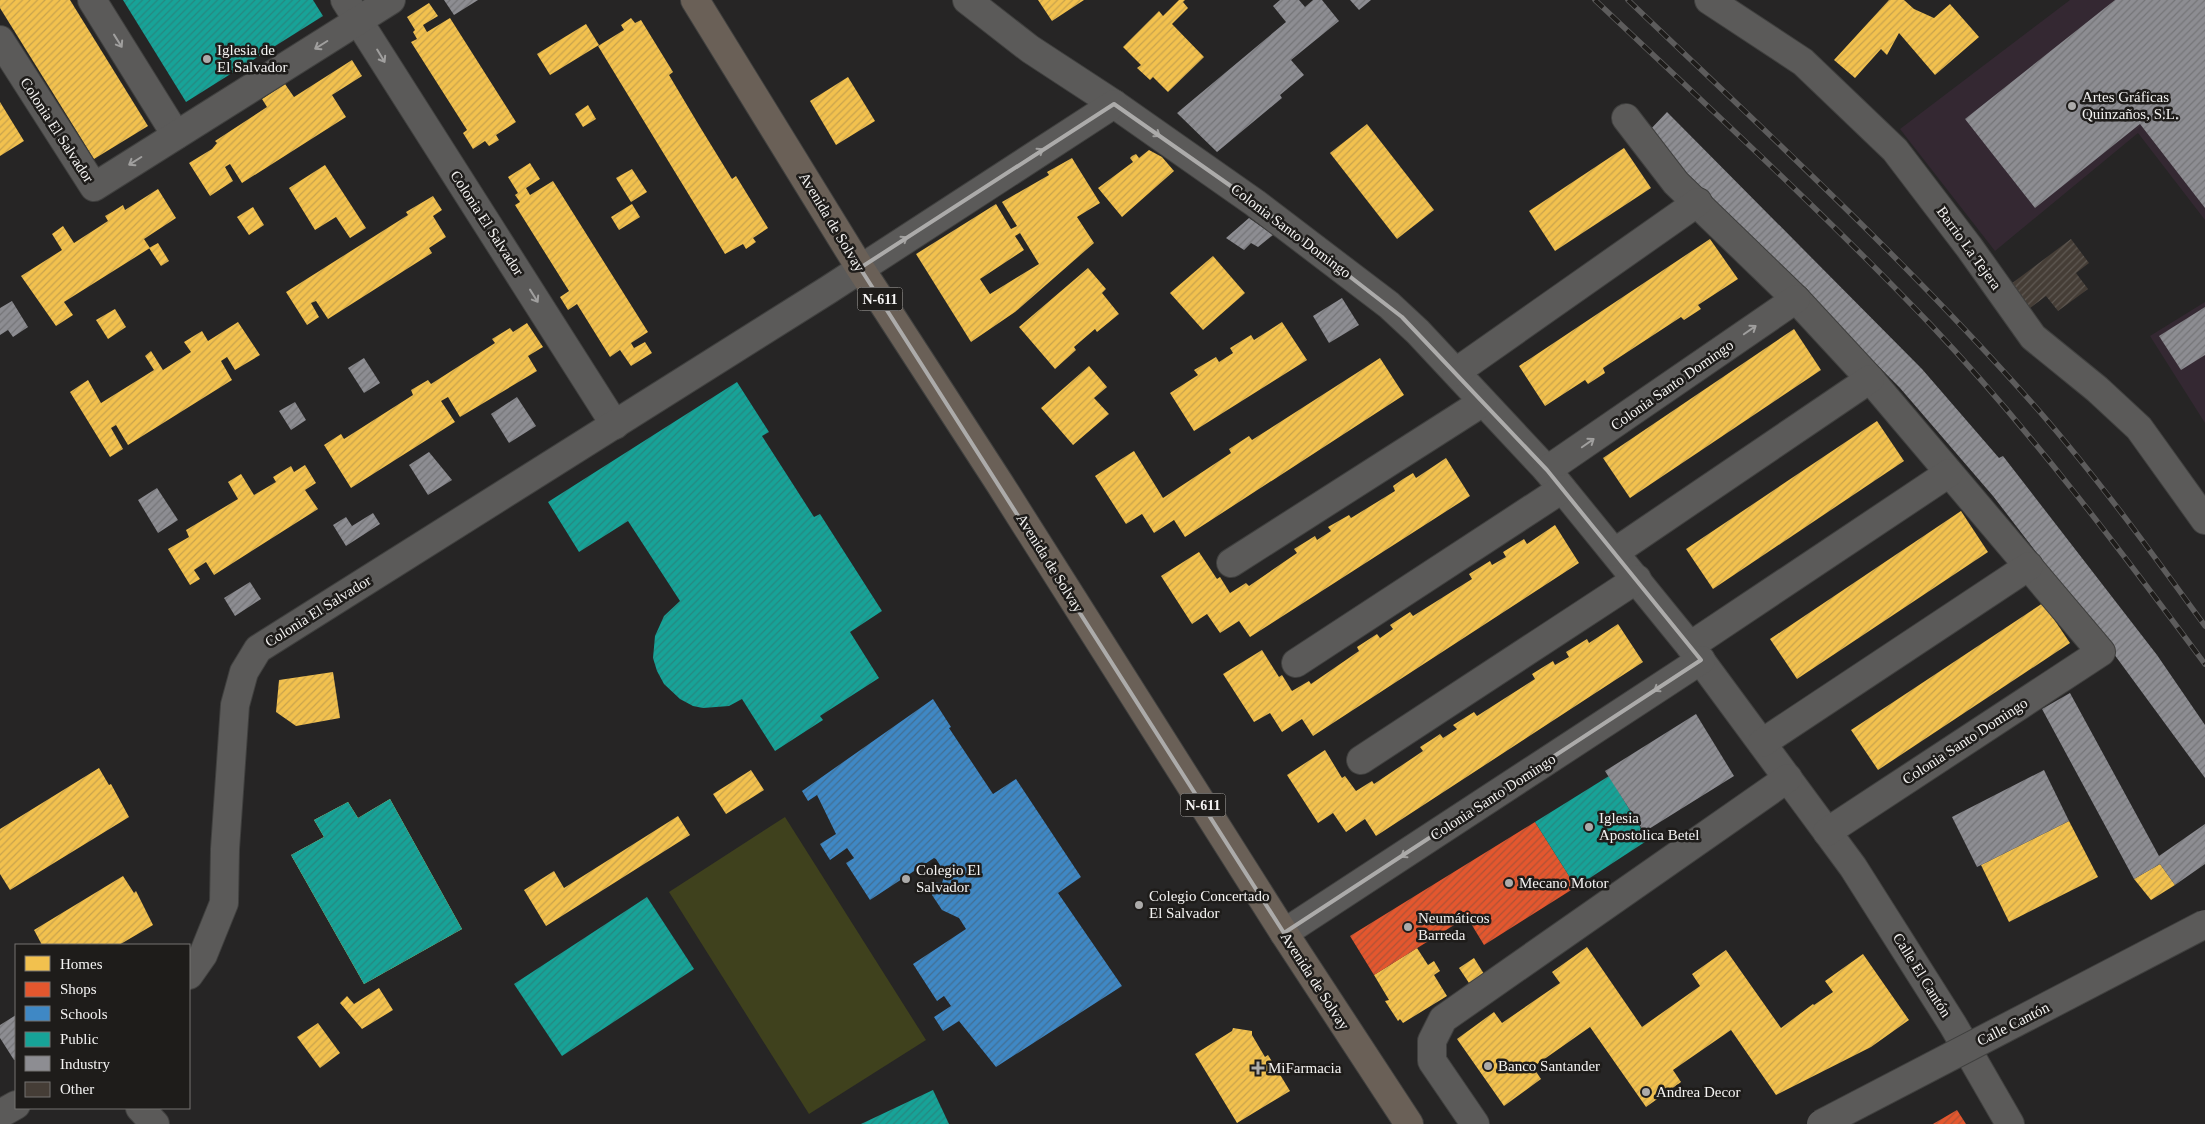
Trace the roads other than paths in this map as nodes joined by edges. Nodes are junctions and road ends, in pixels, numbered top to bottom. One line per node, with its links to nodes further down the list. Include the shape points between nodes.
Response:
1 (92, 0): 10 (street, one-way to 10)
2 (391, 0): 6 (street, Colonia El Salvador)
3 (695, 0): 12 (highway, Avenida de Solvay / N-611)
4 (967, 0): 8 (street, Colonia Santo Domingo, via 1030,49)
5 (1709, 0): 20 (street, Barrio La Tejera, via 1803,62 1895,150 2033,337 2139,428)
6 (352, 11): 10 (street, Colonia El Salvador, one-way to 10); 17 (street, Colonia El Salvador, one-way to 17)
7 (0, 40): 10 (street, Colonia El Salvador, one-way to 7, via 94,187)
8 (1114, 104): 12 (street, one-way to 8); 14 (street, Colonia Santo Domingo, one-way to 14, via 1254,203 1374,294 1402,317)
9 (1626, 118): 11 (street, Colonia Santo Domingo, via 1676,183)
10 (176, 135)
11 (1698, 202): 13 (street, Colonia Santo Domingo); 14 (street)
12 (860, 268): 17 (street, Colonia El Salvador); 32 (highway, Avenida de Solvay / N-611)
13 (1796, 298): 15 (street, Colonia Santo Domingo); 19 (street, Colonia Santo Domingo, one-way to 13)
14 (1456, 372): 16 (street, Colonia Santo Domingo)
15 (1870, 379): 18 (street, Colonia Santo Domingo); 21 (street)
16 (1484, 402): 19 (street, Colonia Santo Domingo); 22 (street)
17 (616, 425): 33 (street, Colonia El Salvador, via 258,649 244,672 235,705 224,903 204,955)
18 (1949, 473): 23 (street, Colonia Santo Domingo); 25 (street, Colonia Santo Domingo)
19 (1555, 480): 21 (street, Colonia Santo Domingo); 26 (street, Colonia Santo Domingo)
20 (2205, 520)
21 (1615, 552): 24 (street, Colonia Santo Domingo)
22 (1231, 562)
23 (2029, 566): 27 (street); 30 (street, Colonia Santo Domingo, via 2101,652)
24 (1637, 579): 25 (street, Colonia Santo Domingo); 28 (street)
25 (1696, 653): 27 (street, Colonia Santo Domingo); 32 (street, Colonia Santo Domingo, one-way to 32)
26 (1296, 663)
27 (1762, 743): 29 (street, Colonia Santo Domingo)
28 (1361, 760)
29 (1788, 778): 30 (street, Colonia Santo Domingo); 39 (street, via 1443,1019 1432,1041 1432,1061)
30 (1827, 832): 41 (street, Calle El Cantón, via 1954,1025)
31 (2205, 924): 40 (street, Calle Cantón, bridge)
32 (1284, 933): 38 (highway, Avenida de Solvay / N-611)
33 (190, 974)
34 (15, 1106): 36 (street)
35 (141, 1109): 37 (street)
36 (0, 1114)
37 (155, 1124)
38 (1409, 1124)
39 (1475, 1124)
40 (1821, 1124)
41 (2010, 1124)

